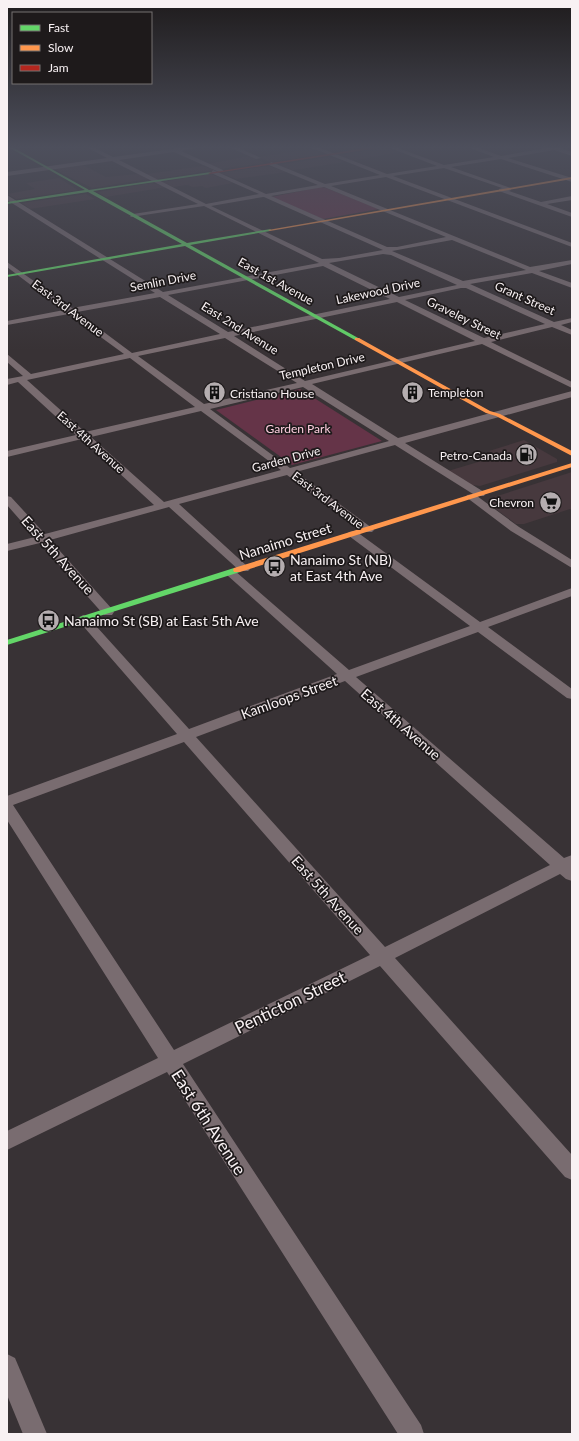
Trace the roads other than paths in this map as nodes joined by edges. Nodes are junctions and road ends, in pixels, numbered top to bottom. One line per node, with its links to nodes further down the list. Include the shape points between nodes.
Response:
1 (35, 215): 15 (street, East 2nd Avenue)
2 (139, 215): 8 (street)
3 (226, 215): 10 (street, Graveley Street)
4 (309, 215): 9 (street, Grant Street)
5 (355, 215): 9 (main road)
6 (398, 215): 11 (street)
7 (492, 215): 13 (street)
8 (134, 216): 12 (main road, East 1st Avenue)
9 (322, 221): 10 (main road); 14 (street, Grant Street)
10 (261, 232): 12 (main road); 17 (street, Graveley Street)
11 (453, 238): 14 (street, Semlin Drive); 19 (street)
12 (186, 245): 15 (main road); 22 (main road, East 1st Avenue)
13 (572, 245)
14 (389, 251): 17 (street, Semlin Drive); 23 (street, Grant Street)
15 (105, 259): 20 (main road); 25 (street, East 2nd Avenue)
16 (572, 262): 19 (street, Lakewood Drive)
17 (324, 263): 22 (street, Semlin Drive); 26 (street, Graveley Street)
18 (7, 264): 20 (street, East 3rd Avenue)
19 (533, 270): 23 (street, Lakewood Drive); 24 (street)
20 (21, 274): 21 (main road); 27 (street, East 3rd Avenue)
21 (7, 276)
22 (245, 278): 25 (street, Semlin Drive); 28 (main road, East 1st Avenue)
23 (464, 285): 26 (street, Lakewood Drive); 31 (street, Grant Street)
24 (572, 286)
25 (162, 294): 27 (street, Semlin Drive); 33 (street, East 2nd Avenue)
26 (397, 299): 28 (street, Lakewood Drive); 34 (street, Graveley Street)
27 (72, 311): 30 (street, Semlin Drive); 35 (street, East 3rd Avenue)
28 (315, 316): 33 (street, Lakewood Drive); 37 (main road, East 1st Avenue)
29 (572, 320): 31 (street, Templeton Drive)
30 (7, 323)
31 (554, 324): 32 (street, Grant Street); 34 (street, Templeton Drive)
32 (572, 333)
33 (227, 335): 35 (street, Lakewood Drive); 40 (street, East 2nd Avenue)
34 (483, 341): 37 (street, Templeton Drive); 41 (street, Graveley Street)
35 (131, 355): 38 (street, Lakewood Drive); 43 (street, East 3rd Avenue)
36 (7, 357): 38 (street, East 4th Avenue)
37 (397, 362): 40 (street, Templeton Drive); 44 (main road, East 1st Avenue)
38 (25, 378): 39 (street, Lakewood Drive); 45 (street, East 4th Avenue)
39 (7, 382)
40 (304, 384): 43 (street, Templeton Drive); 46 (street, East 2nd Avenue)
41 (572, 384)
42 (572, 394): 44 (street, Garden Drive)
43 (204, 408): 45 (street, Templeton Drive); 50 (street, East 3rd Avenue)
44 (492, 414): 46 (street, Garden Drive); 48 (main road, East 1st Avenue); 49 (main road, East 1st Avenue)
45 (84, 436): 47 (street, Templeton Drive); 53 (street, East 4th Avenue)
46 (396, 442): 50 (street, Garden Drive); 51 (street, East 2nd Avenue)
47 (7, 454)
48 (572, 454)
49 (572, 465): 51 (main road, Nanaimo Street)
50 (289, 472): 53 (street, Garden Drive); 54 (street, East 3rd Avenue)
51 (475, 496): 54 (main road, Nanaimo Street); 58 (street, East 2nd Avenue, via 515,529)
52 (7, 499): 56 (street, East 5th Avenue)
53 (166, 505): 56 (street, Garden Drive); 59 (street, East 4th Avenue)
54 (368, 530): 55 (main road, Nanaimo Street)
55 (353, 534): 59 (main road, Nanaimo Street); 64 (street, East 3rd Avenue)
56 (43, 538): 57 (street, Garden Drive); 62 (street, East 5th Avenue)
57 (7, 548)
58 (572, 565)
59 (244, 568): 60 (main road, Nanaimo Street)
60 (231, 573): 62 (main road, Nanaimo Street); 66 (street, East 4th Avenue)
61 (572, 592): 64 (street, Kamloops Street)
62 (108, 612): 63 (main road, Nanaimo Street)
63 (83, 619): 65 (main road, Nanaimo Street); 68 (street, East 5th Avenue)
64 (479, 626): 66 (street, Kamloops Street); 67 (street, East 3rd Avenue)
65 (7, 643)
66 (346, 676): 68 (street, Kamloops Street); 71 (street, East 4th Avenue)
67 (572, 694)
68 (186, 736): 69 (street, Kamloops Street); 72 (street, East 5th Avenue)
69 (7, 802)
70 (7, 808): 73 (street, East 6th Avenue)
71 (569, 868): 72 (street, Penticton Street)
72 (382, 956): 73 (street, Penticton Street); 75 (street, East 5th Avenue)
73 (170, 1061): 74 (street, Penticton Street); 78 (street, East 6th Avenue)
74 (7, 1141)
75 (572, 1170)
76 (7, 1366): 77 (street)
77 (35, 1434)
78 (412, 1434)

